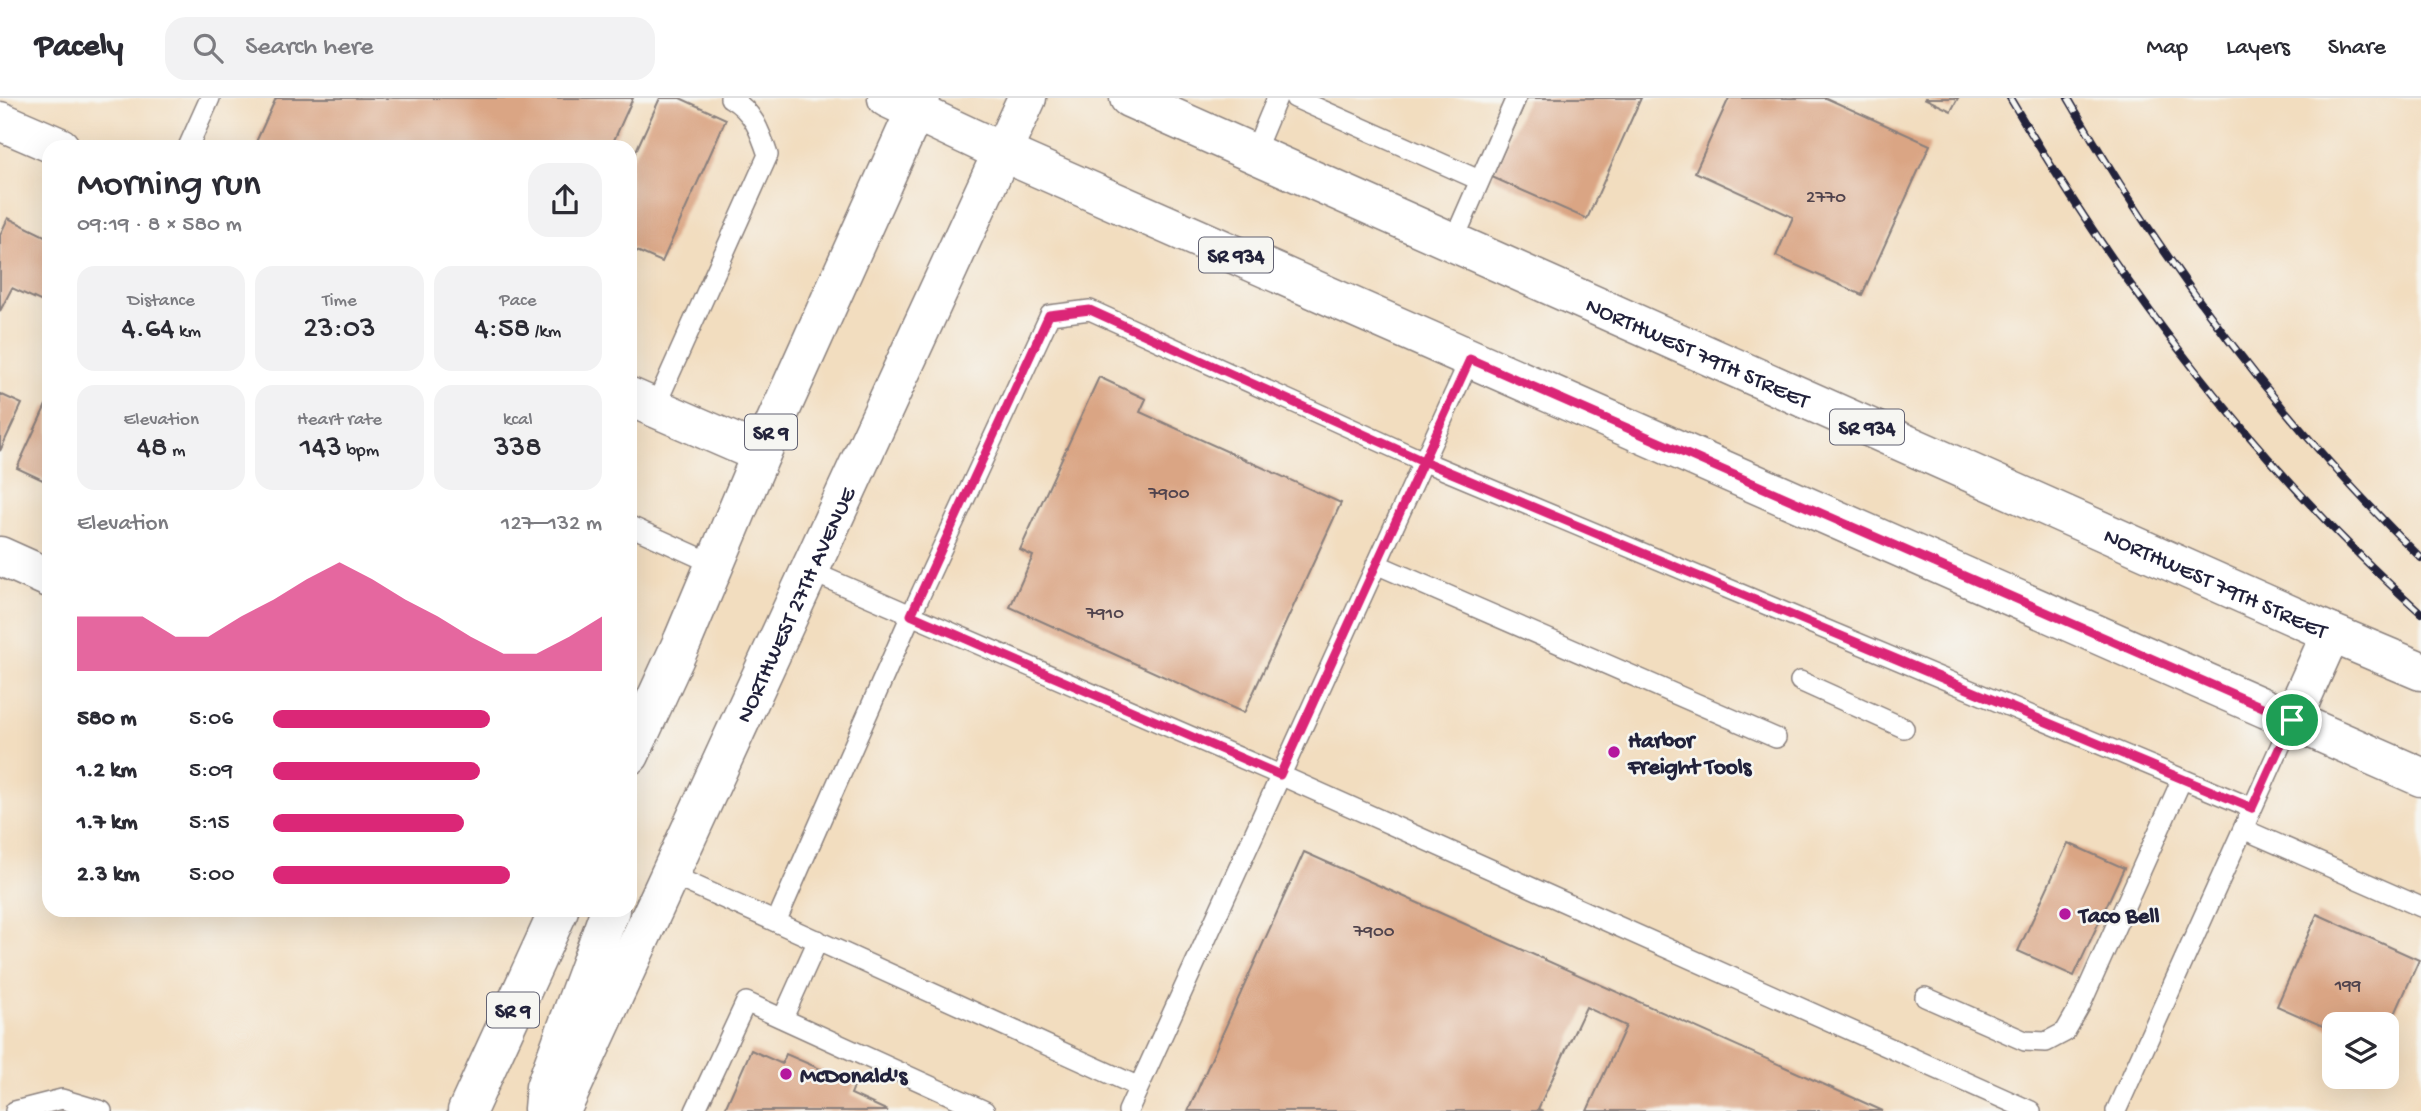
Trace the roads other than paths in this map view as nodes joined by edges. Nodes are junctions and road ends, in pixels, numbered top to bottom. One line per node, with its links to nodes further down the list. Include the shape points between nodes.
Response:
1 (210, 98): 11 (lane)
2 (730, 98): 17 (lane, via 758,124 768,155)
3 (1027, 98): 12 (main road, NORTHWEST 27TH AVENUE)
4 (1129, 98): 13 (main road, NORTHWEST 79TH STREET / SR 934)
5 (1277, 98): 13 (lane)
6 (1295, 98): 14 (lane)
7 (1516, 98): 14 (lane)
8 (908, 102): 12 (main road, SR 934); 18 (main road, SR 9)
9 (0, 121): 10 (main road)
10 (44, 140)
11 (191, 140)
12 (1002, 152): 16 (main road, SR 934); 24 (main road, NORTHWEST 27TH AVENUE)
13 (1254, 153): 15 (main road, NORTHWEST 79TH STREET / SR 934)
14 (1479, 180): 15 (lane)
15 (1453, 243): 27 (main road, NORTHWEST 79TH STREET / SR 934)
16 (1470, 359): 19 (lane); 30 (main road, SR 934)
17 (642, 402): 18 (main road)
18 (761, 454): 22 (main road, SR 9)
19 (1423, 461): 23 (lane); 26 (lane, via 1090,310 1049,315); 36 (lane)
20 (637, 529): 22 (lane)
21 (0, 556): 25 (main road)
22 (714, 564): 33 (main road, SR 9)
23 (1376, 564): 32 (lane); 34 (lane)
24 (810, 571): 26 (lane); 39 (main road, NORTHWEST 27TH AVENUE)
25 (42, 575)
26 (911, 615): 34 (lane); 43 (lane)
27 (2331, 634): 28 (main road, NORTHWEST 79TH STREET / SR 934); 30 (main road)
28 (2421, 671)
29 (1800, 681): 31 (lane)
30 (2292, 720): 35 (main road, SR 934); 37 (lane)
31 (1904, 728)
32 (1776, 738)
33 (637, 740)
34 (1280, 775): 47 (lane); 56 (lane)
35 (2421, 777)
36 (2182, 779): 37 (lane); 45 (lane, via 2066,1032 2046,1042 2025,1041)
37 (2252, 808): 38 (lane)
38 (2243, 828): 40 (lane); 57 (lane)
39 (671, 875): 43 (lane); 52 (main road, NORTHWEST 27TH AVENUE)
40 (2421, 907)
41 (556, 917): 50 (main road, SR 9)
42 (607, 917): 51 (main road, via 545,1087)
43 (776, 922): 44 (lane)
44 (818, 940): 46 (lane); 47 (lane)
45 (1925, 997)
46 (783, 1018): 53 (lane, via 746,1002); 54 (lane)
47 (1139, 1087): 55 (lane)
48 (15, 1111): 49 (lane, via 62,1099)
49 (102, 1111)
50 (467, 1111)
51 (542, 1111)
52 (561, 1111)
53 (695, 1111)
54 (985, 1111)
55 (1128, 1111)
56 (2031, 1111)
57 (2116, 1111)

